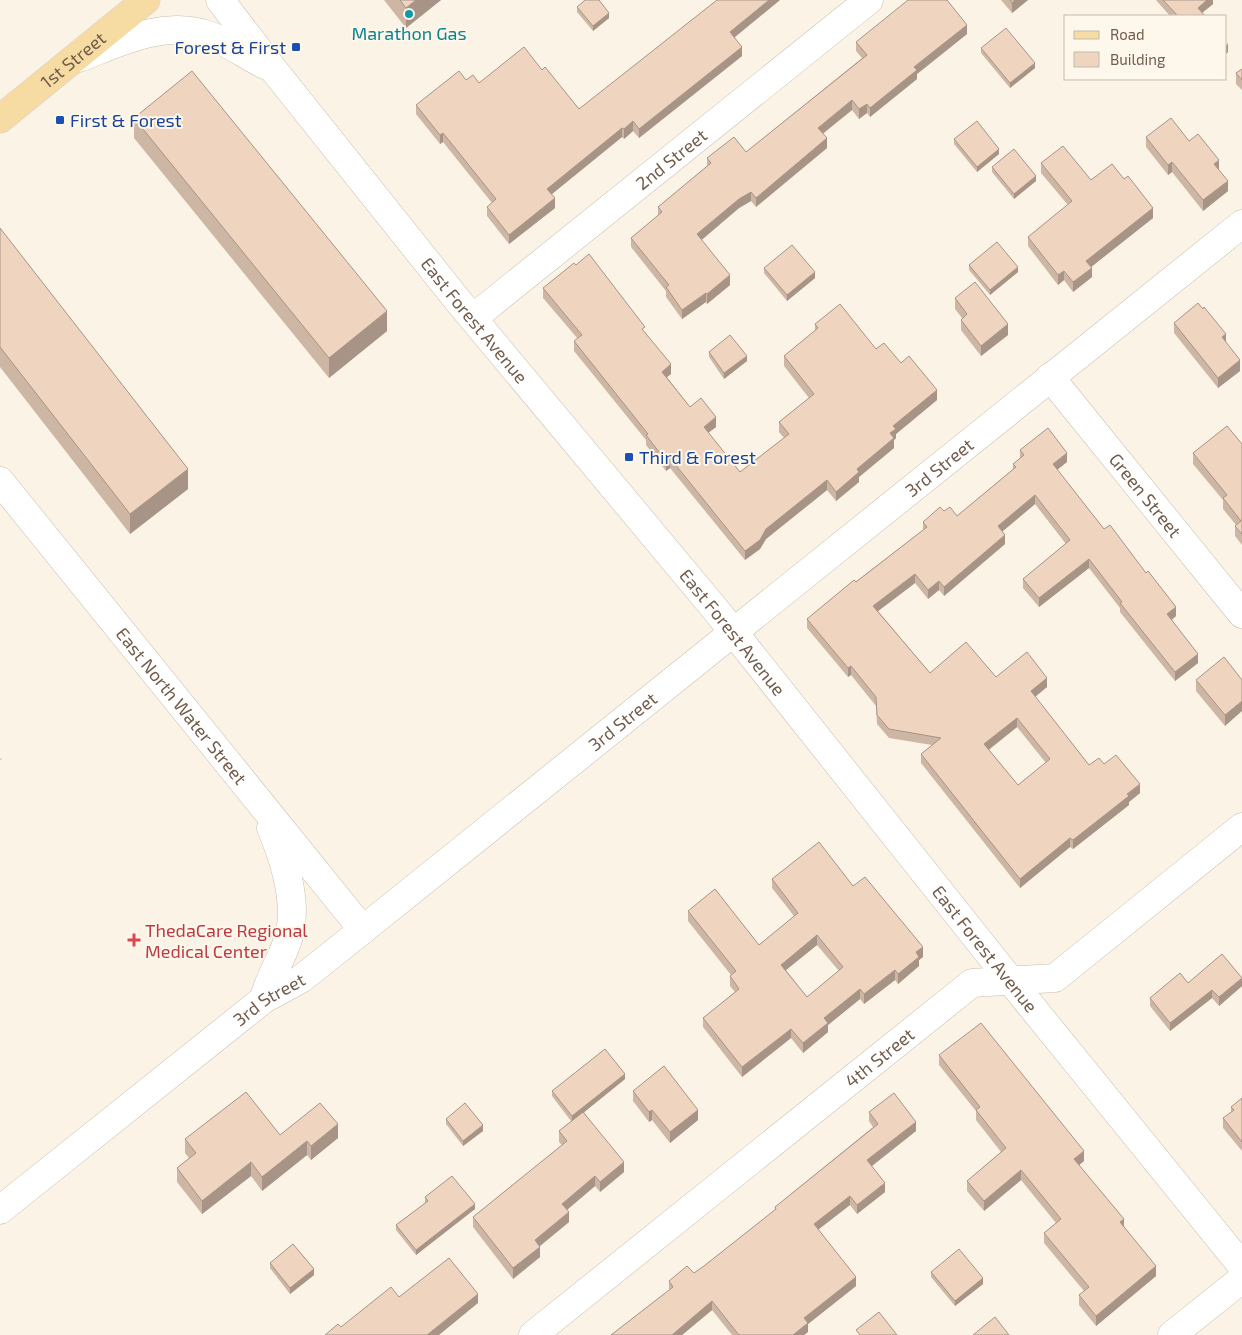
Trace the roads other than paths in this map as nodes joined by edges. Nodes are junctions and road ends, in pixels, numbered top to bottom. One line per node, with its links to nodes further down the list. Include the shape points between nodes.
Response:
1 (146, 0): 4 (main road, 1st Street)
2 (220, 0): 5 (street, East Forest Avenue)
3 (869, 0): 8 (street, 2nd Street)
4 (70, 62): 5 (street, via 136,36 184,30 211,36); 6 (main road, 1st Street)
5 (273, 70): 8 (street, East Forest Avenue)
6 (0, 119)
7 (1242, 224): 9 (street, 3rd Street)
8 (473, 318): 12 (street, East Forest Avenue)
9 (1050, 377): 11 (street, Green Street); 12 (street, 3rd Street)
10 (0, 481): 13 (street, East North Water Street)
11 (1242, 614)
12 (733, 632): 15 (street, 3rd Street); 16 (street, East Forest Avenue)
13 (262, 805): 15 (street, East North Water Street); 17 (street, via 284,864 291,911 290,932 267,982)
14 (1242, 826): 16 (street, 4th Street, via 1055,978)
15 (362, 930): 17 (street, 3rd Street, via 301,979)
16 (1010, 980): 19 (street, East Forest Avenue); 21 (street, 4th Street, via 972,983)
17 (264, 1000): 18 (street, 3rd Street)
18 (0, 1210)
19 (1242, 1266)
20 (1242, 1279): 22 (street)
21 (533, 1335)
22 (1172, 1335)

